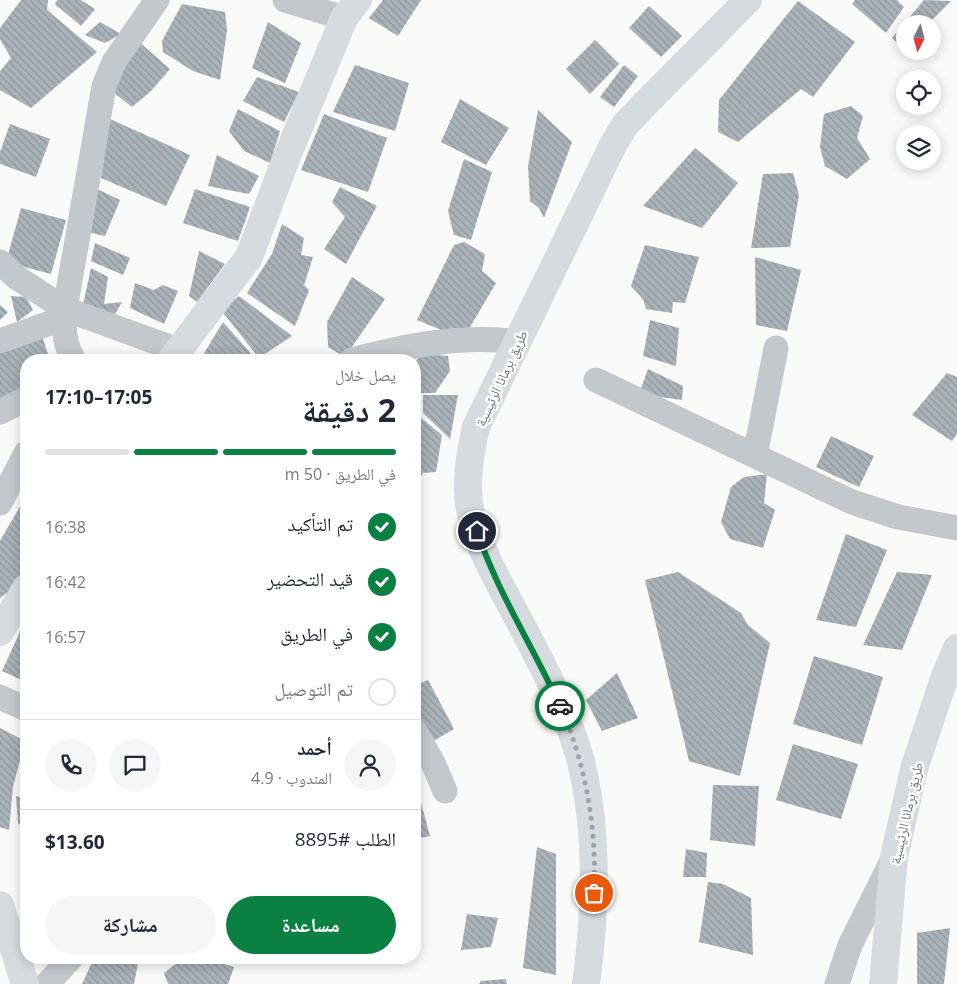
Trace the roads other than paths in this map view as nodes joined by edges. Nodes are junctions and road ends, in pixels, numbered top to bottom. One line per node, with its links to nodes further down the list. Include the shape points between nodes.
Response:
1 (157, 0): 6 (street, via 105,80)
2 (284, 0): 4 (street)
3 (748, 0): 8 (main road, طريق برمانا الرئيسية, via 626,126 604,163)
4 (351, 9): 12 (main road, via 284,164 249,257)
5 (0, 262): 6 (street)
6 (64, 313): 7 (street); 10 (street, via 66,341); 11 (street)
7 (0, 341)
8 (518, 342): 13 (street, via 492,338 449,341); 33 (main road, طريق برمانا الرئيسية, via 476,427 468,478 470,509 486,557 540,661 580,758 587,792 595,877)
9 (776, 348): 17 (street)
10 (71, 354)
11 (172, 354)
12 (176, 354)
13 (377, 354)
14 (596, 380): 17 (street)
15 (20, 402): 16 (street)
16 (0, 412)
17 (755, 456): 20 (street, via 852,502 898,517)
18 (20, 465): 19 (street)
19 (0, 503)
20 (957, 528)
21 (20, 598): 22 (main road)
22 (0, 632)
23 (957, 648): 28 (main road, طريق برمانا الرئيسية, via 914,769)
24 (0, 697): 25 (street)
25 (20, 706)
26 (421, 742): 27 (street)
27 (445, 791)
28 (894, 857): 34 (street, via 850,945); 35 (main road, طريق برمانا الرئيسية)
29 (0, 906): 31 (main road)
30 (66, 964): 32 (street)
31 (24, 984)
32 (48, 984)
33 (586, 984)
34 (836, 984)
35 (883, 984)

